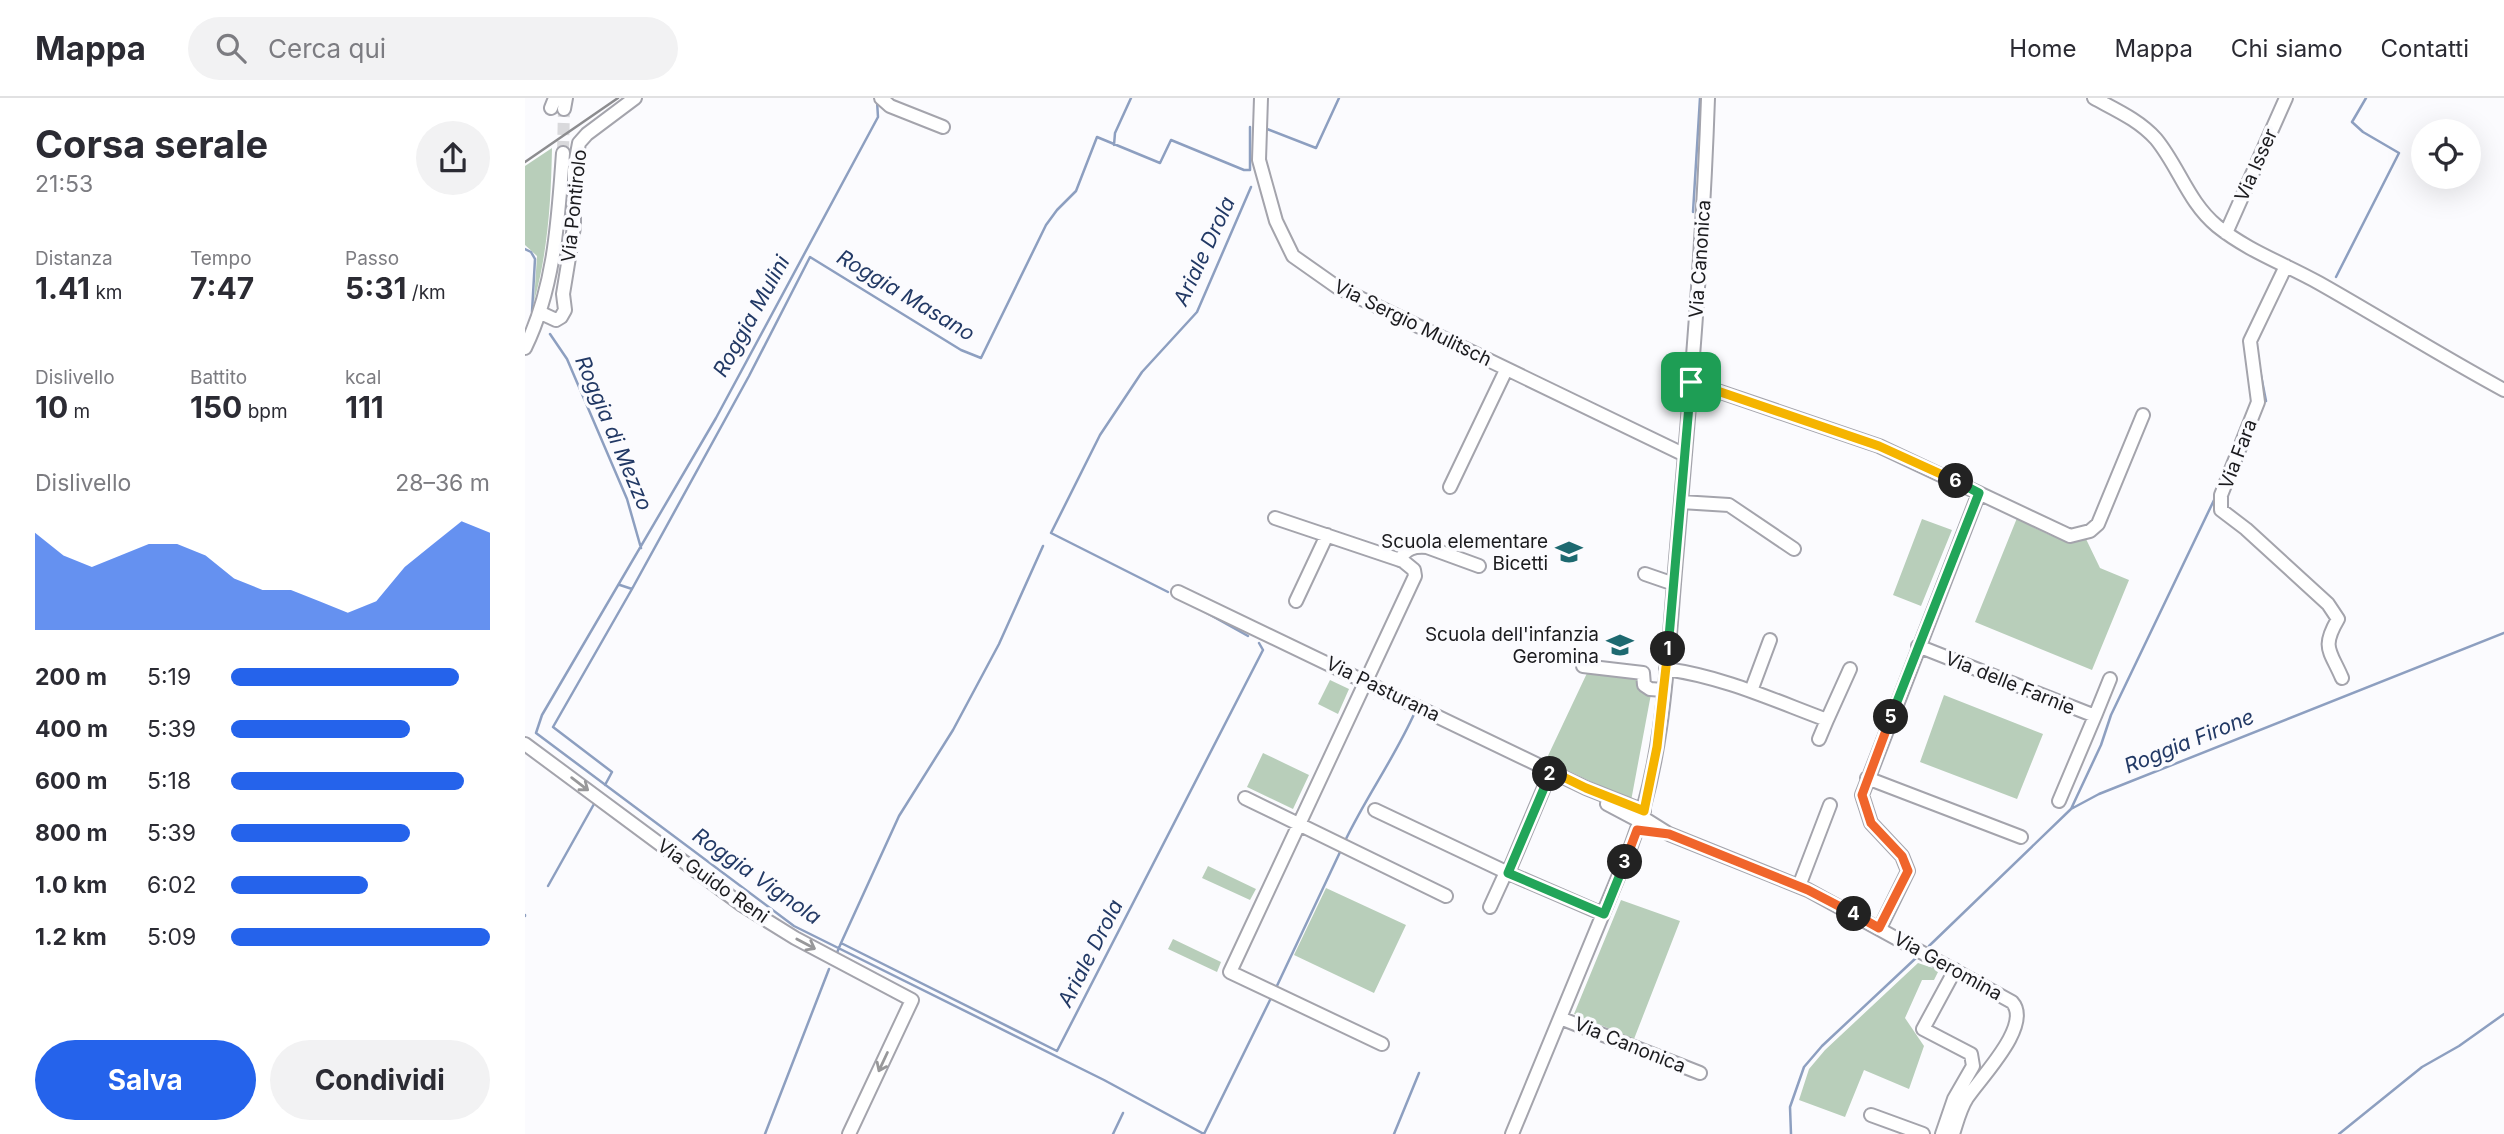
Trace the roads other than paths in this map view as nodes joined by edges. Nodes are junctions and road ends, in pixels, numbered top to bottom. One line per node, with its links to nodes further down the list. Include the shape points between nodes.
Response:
1 (635, 98): 11 (street, Via Pontirolo, via 579,143 565,310 556,320)
2 (881, 98): 7 (street)
3 (1261, 98): 13 (street, Via Sergio Mulitsch, via 1259,160 1276,221 1293,256 1337,287)
4 (1708, 98): 14 (street, Via Canonica)
5 (2094, 98): 9 (street, via 2147,131 2195,203)
6 (2286, 98): 9 (street, Via Isser)
7 (943, 127)
8 (563, 153): 11 (street, Via Pontirolo, via 558,227)
9 (2226, 233): 10 (street)
10 (2285, 266): 15 (street); 35 (street, Via Fara, via 2249,341 2258,402 2221,495 2221,510 2328,604 2339,620 2328,645)
11 (541, 313): 12 (street, Via Pontirolo)
12 (525, 348)
13 (1506, 370): 17 (street, Via Sergio Mulitsch); 18 (street)
14 (1691, 382): 17 (street, Via Canonica); 19 (street, via 1879,446)
15 (2504, 390)
16 (2143, 415): 19 (street, via 2102,516 2090,531 2070,536)
17 (1685, 456): 20 (street, Via Canonica)
18 (1450, 487)
19 (1979, 493): 31 (street)
20 (1681, 502): 23 (street, via 1729,505); 27 (street, Via Canonica)
21 (1275, 518): 22 (street)
22 (1327, 535): 24 (street); 29 (street)
23 (1794, 549)
24 (1400, 560): 25 (street, via 1406,551 1419,546); 37 (street, via 1414,570 1414,582)
25 (1479, 566)
26 (1645, 574): 27 (street)
27 (1674, 583): 33 (street, Via Canonica)
28 (1178, 592): 37 (street, Via Pasturana)
29 (1296, 601)
30 (1770, 640): 39 (street)
31 (1918, 646): 40 (street, Via delle Farnie); 45 (street)
32 (1583, 666): 38 (street, via 1643,673 1644,685)
33 (1666, 669): 38 (street, Via Canonica); 39 (street, via 1718,678)
34 (1850, 669): 41 (street)
35 (2341, 678)
36 (2110, 679): 40 (street)
37 (1366, 681): 44 (street, Via Pasturana); 51 (street)
38 (1663, 690): 50 (street, Via Canonica, via 1657,747)
39 (1751, 691): 41 (street)
40 (2095, 716): 47 (street, Via delle Farnie)
41 (1827, 720): 42 (street)
42 (1819, 739)
43 (525, 744): 64 (street, Via Guido Reni, one-way to 64, via 742,905 912,1000)
44 (1551, 771): 50 (street, Via Pasturana); 53 (street)
45 (1867, 778): 52 (street); 58 (street, via 1862,795 1867,814 1902,856 1908,871)
46 (1245, 798): 51 (street)
47 (2059, 801)
48 (1830, 805): 54 (street)
49 (1375, 810): 53 (street)
50 (1641, 820): 54 (street, Via Geromina); 57 (street, Via Canonica)
51 (1299, 824): 55 (street); 61 (street, via 1230,972)
52 (2021, 837)
53 (1507, 872): 56 (street); 57 (street)
54 (1799, 886): 58 (street, Via Geromina)
55 (1446, 895)
56 (1490, 907)
57 (1604, 914): 60 (street, Via Canonica)
58 (1879, 928): 59 (street, Via Geromina)
59 (1955, 970): 67 (street, via 1923,1029 1973,1057); 68 (street, Via Geromina, via 2012,1002 2017,1017 1999,1056 1962,1107)
60 (1560, 1018): 62 (street, Via Canonica); 65 (street, Via Canonica)
61 (1382, 1044)
62 (1700, 1073)
63 (1871, 1115): 66 (street)
64 (849, 1134)
65 (1512, 1134)
66 (1923, 1134)
67 (1942, 1134)
68 (1953, 1134)

